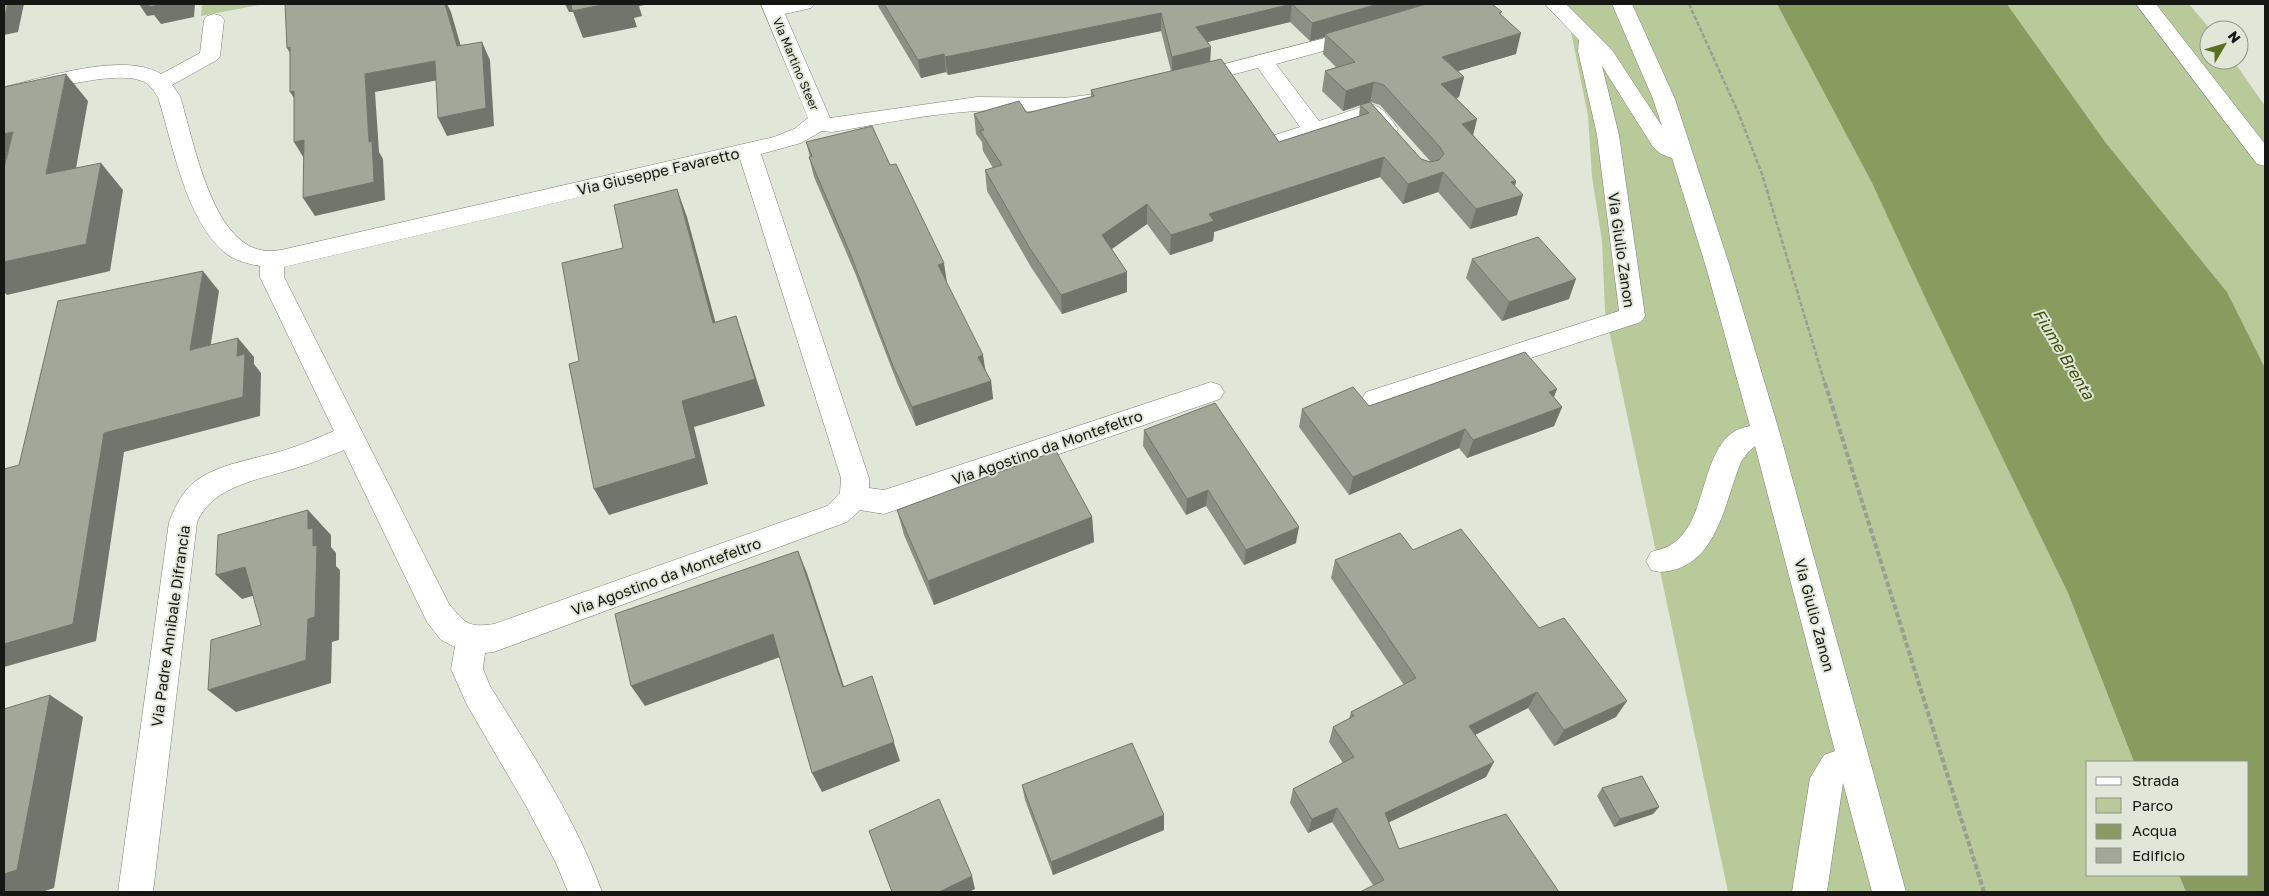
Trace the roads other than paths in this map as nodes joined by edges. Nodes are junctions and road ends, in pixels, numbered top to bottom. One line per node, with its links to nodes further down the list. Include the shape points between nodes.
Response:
1 (804, 4): 5 (street)
2 (1556, 4): 8 (street)
3 (1622, 4): 19 (street, Via Giulio Zanon, via 1664,99)
4 (2146, 4): 20 (street)
5 (772, 7): 14 (street, Via Martino Steer, via 815,105 819,118)
6 (214, 20): 10 (street, via 210,56)
7 (1381, 29): 9 (street)
8 (1590, 37): 19 (street, via 1616,69 1661,142); 23 (street, Via Giulio Zanon, via 1588,51 1608,135 1632,316)
9 (1264, 62): 11 (street); 15 (street)
10 (160, 83): 12 (street, via 131,72 99,74); 21 (street, Via Giuseppe Favaretto, via 169,96 204,204 218,233 248,256)
11 (1170, 84)
12 (4, 93)
13 (1114, 98): 14 (street, via 1064,105 977,104 832,125)
14 (816, 124): 18 (street, Via Giuseppe Favaretto, via 795,137)
15 (1314, 130): 16 (street); 17 (street, via 1371,111)
16 (1276, 142)
17 (1401, 145)
18 (748, 150): 21 (street, Via Giuseppe Favaretto); 26 (street, via 855,478)
19 (1682, 154): 24 (street, Via Giulio Zanon)
20 (2265, 159)
21 (274, 260): 25 (street, via 272,277)
22 (1211, 392): 26 (street, Via Agostino da Montefeltro, via 884,502)
23 (1375, 399)
24 (1766, 434): 27 (street, via 1749,436 1738,443 1726,465 1707,518 1684,554 1674,560); 29 (street, Via Giulio Zanon)
25 (350, 436): 28 (street, via 438,613 452,630); 30 (street, Via Padre Annibale Difrancia, via 298,457 225,479 204,491 190,506 183,522)
26 (854, 498): 28 (street, Via Agostino da Montefeltro, via 837,514 494,638)
27 (1661, 561)
28 (472, 642): 31 (street, via 467,669 478,695 538,794)
29 (1855, 768): 32 (street, via 1836,766 1827,778); 33 (street, Via Giulio Zanon)
30 (135, 892)
31 (585, 892)
32 (1810, 892)
33 (1888, 892)

